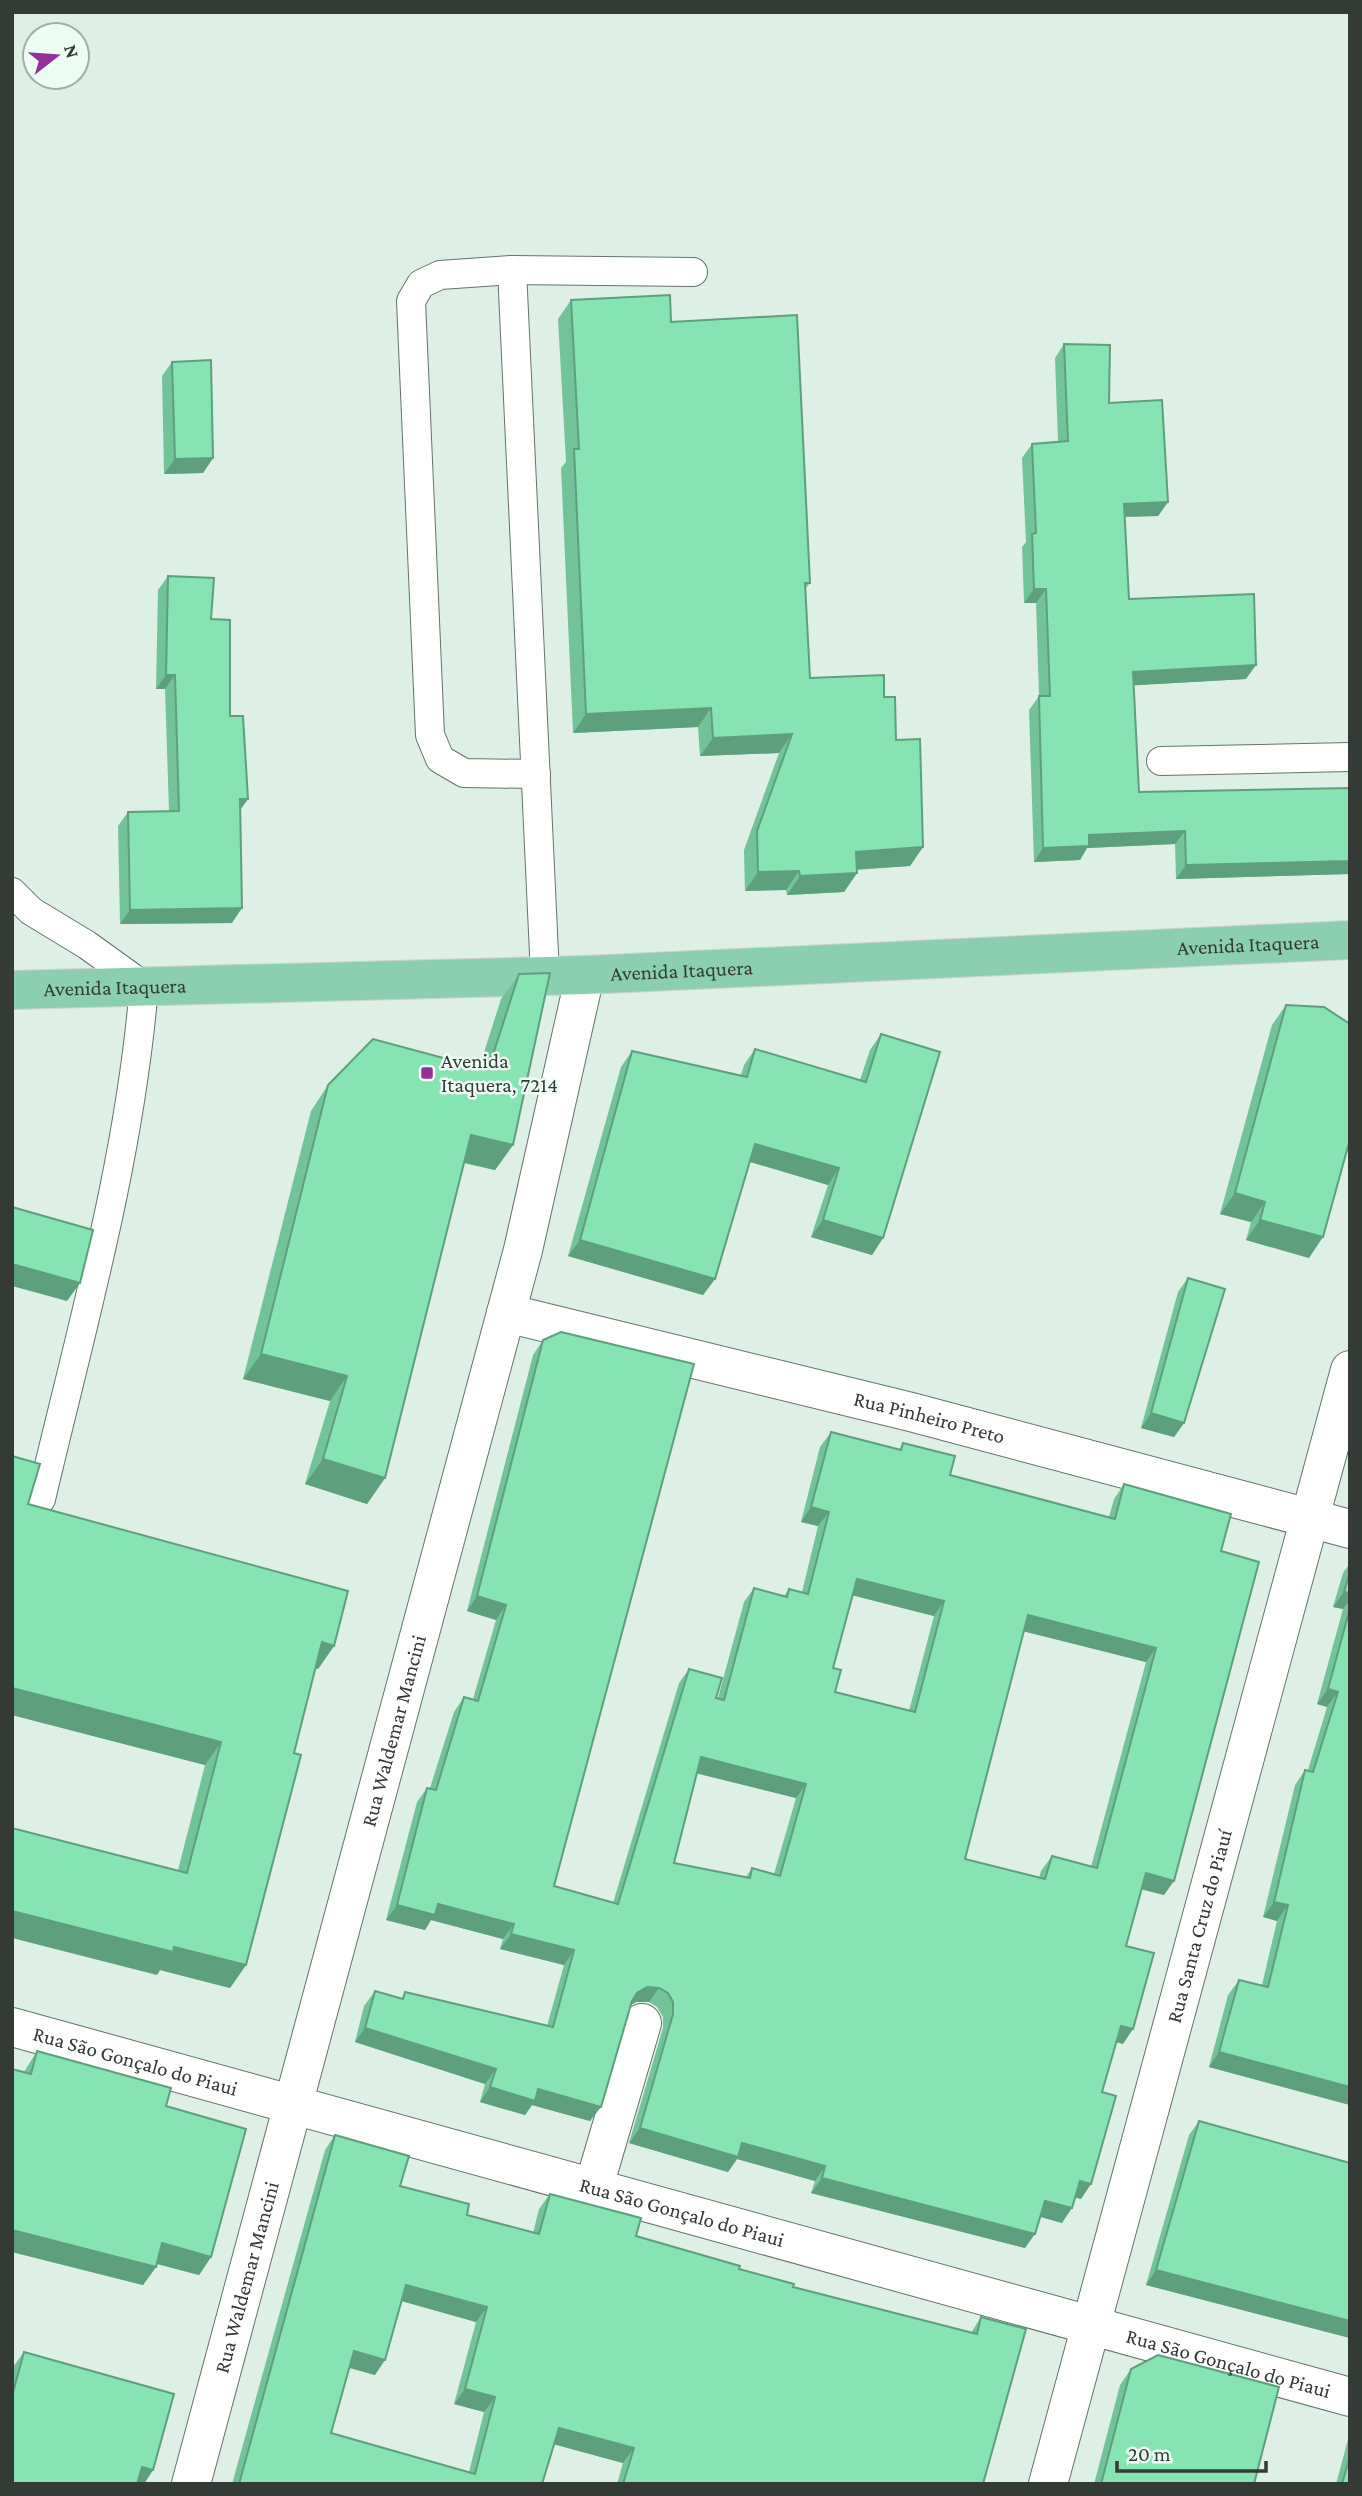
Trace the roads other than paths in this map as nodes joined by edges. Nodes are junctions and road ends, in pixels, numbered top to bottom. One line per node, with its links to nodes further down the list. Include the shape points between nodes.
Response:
1 (512, 270): 2 (lane); 5 (lane); 5 (lane, via 440,275 421,284 411,301 430,735 440,760 464,773)
2 (693, 272)
3 (1350, 757): 4 (lane)
4 (1161, 761)
5 (536, 774): 8 (lane)
6 (12, 892): 10 (lane, via 31,911)
7 (1350, 940): 9 (main road, Avenida Itaquera)
8 (545, 975): 9 (main road, Avenida Itaquera); 10 (main road, Avenida Itaquera)
9 (584, 975): 12 (street, Rua Waldemar Mancini)
10 (144, 986): 11 (main road, Avenida Itaquera); 14 (lane, via 126,1136)
11 (12, 990)
12 (506, 1312): 15 (street, Rua Pinheiro Preto, via 911,1412); 19 (street, Rua Waldemar Mancini)
13 (1350, 1370): 15 (street, Rua Santa Cruz do Piauí)
14 (41, 1499)
15 (1309, 1519): 16 (street, Rua Pinheiro Preto); 21 (street, Rua Santa Cruz do Piauí)
16 (1350, 1529)
17 (642, 2023): 20 (street)
18 (12, 2026): 19 (street, Rua São Gonçalo do Piaui)
19 (294, 2102): 20 (street, Rua São Gonçalo do Piaui); 23 (street, Rua Waldemar Mancini)
20 (594, 2186): 21 (street, Rua São Gonçalo do Piaui)
21 (1090, 2326): 22 (street, Rua São Gonçalo do Piaui); 24 (street, Rua Santa Cruz do Piauí)
22 (1350, 2397)
23 (191, 2484)
24 (1048, 2484)

